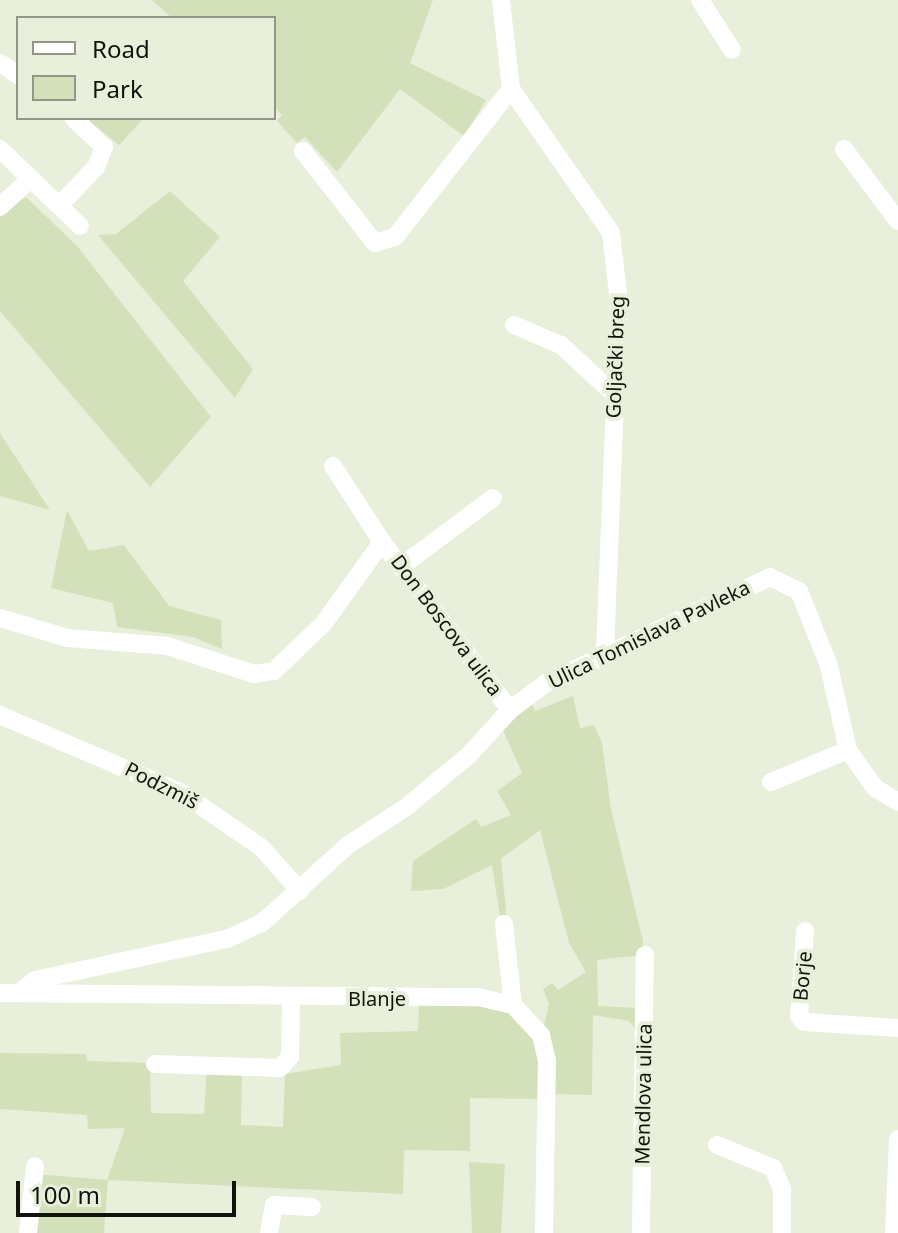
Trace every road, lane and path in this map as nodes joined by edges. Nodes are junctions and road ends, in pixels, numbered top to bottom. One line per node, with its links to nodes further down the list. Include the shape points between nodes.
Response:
1 (501, 0): 4 (street, Goljački breg)
2 (700, 0): 3 (street)
3 (732, 50)
4 (511, 89): 8 (street, via 395,237 375,243); 15 (street, Goljački breg, via 611,233 619,302)
5 (75, 120): 10 (street, via 104,147 96,167)
6 (0, 149): 9 (street)
7 (844, 149): 12 (street)
8 (303, 151)
9 (31, 178): 10 (street); 11 (street)
10 (60, 205): 13 (street)
11 (0, 207)
12 (898, 221)
13 (80, 226)
14 (514, 325): 15 (street, via 561,345)
15 (614, 394): 21 (street, Goljački breg)
16 (333, 466): 18 (street, Don Boscova ulica)
17 (493, 498): 19 (street)
18 (382, 542): 19 (street, Don Boscova ulica); 20 (street, Don Boscova ulica, via 324,623 274,671 254,674 167,646 68,638)
19 (403, 565): 22 (street, Don Boscova ulica)
20 (0, 618)
21 (605, 651): 22 (street, Ulica Tomislava Pavleka); 24 (street, Ulica Tomislava Pavleka, via 744,585 770,577 787,583 799,591 829,666)
22 (510, 710): 27 (street, Ulica Tomislava Pavleka, via 469,755 405,808 348,845)
23 (0, 715): 27 (street, Podzmiš, via 182,793 262,848)
24 (848, 750): 25 (street); 26 (street, Ulica Tomislava Pavleka, via 875,788)
25 (771, 782)
26 (898, 802)
27 (300, 891): 31 (street, Ulica Tomislava Pavleka, via 262,923 227,939 35,980)
28 (504, 924): 33 (street)
29 (805, 931): 34 (street, Borje, via 799,1016 804,1022)
30 (645, 955): 43 (street, Mendlova ulica)
31 (10, 993): 32 (street, Blanje)
32 (291, 997): 33 (street, Blanje, via 478,997); 35 (street, via 287,1065)
33 (513, 1005): 42 (street, via 541,1035 547,1060)
34 (898, 1028)
35 (155, 1064)
36 (898, 1139): 45 (street)
37 (717, 1145): 44 (street, via 773,1168 782,1189)
38 (35, 1166): 40 (street)
39 (312, 1207): 41 (street, via 274,1205)
40 (28, 1233)
41 (269, 1233)
42 (544, 1233)
43 (641, 1233)
44 (782, 1233)
45 (894, 1233)

